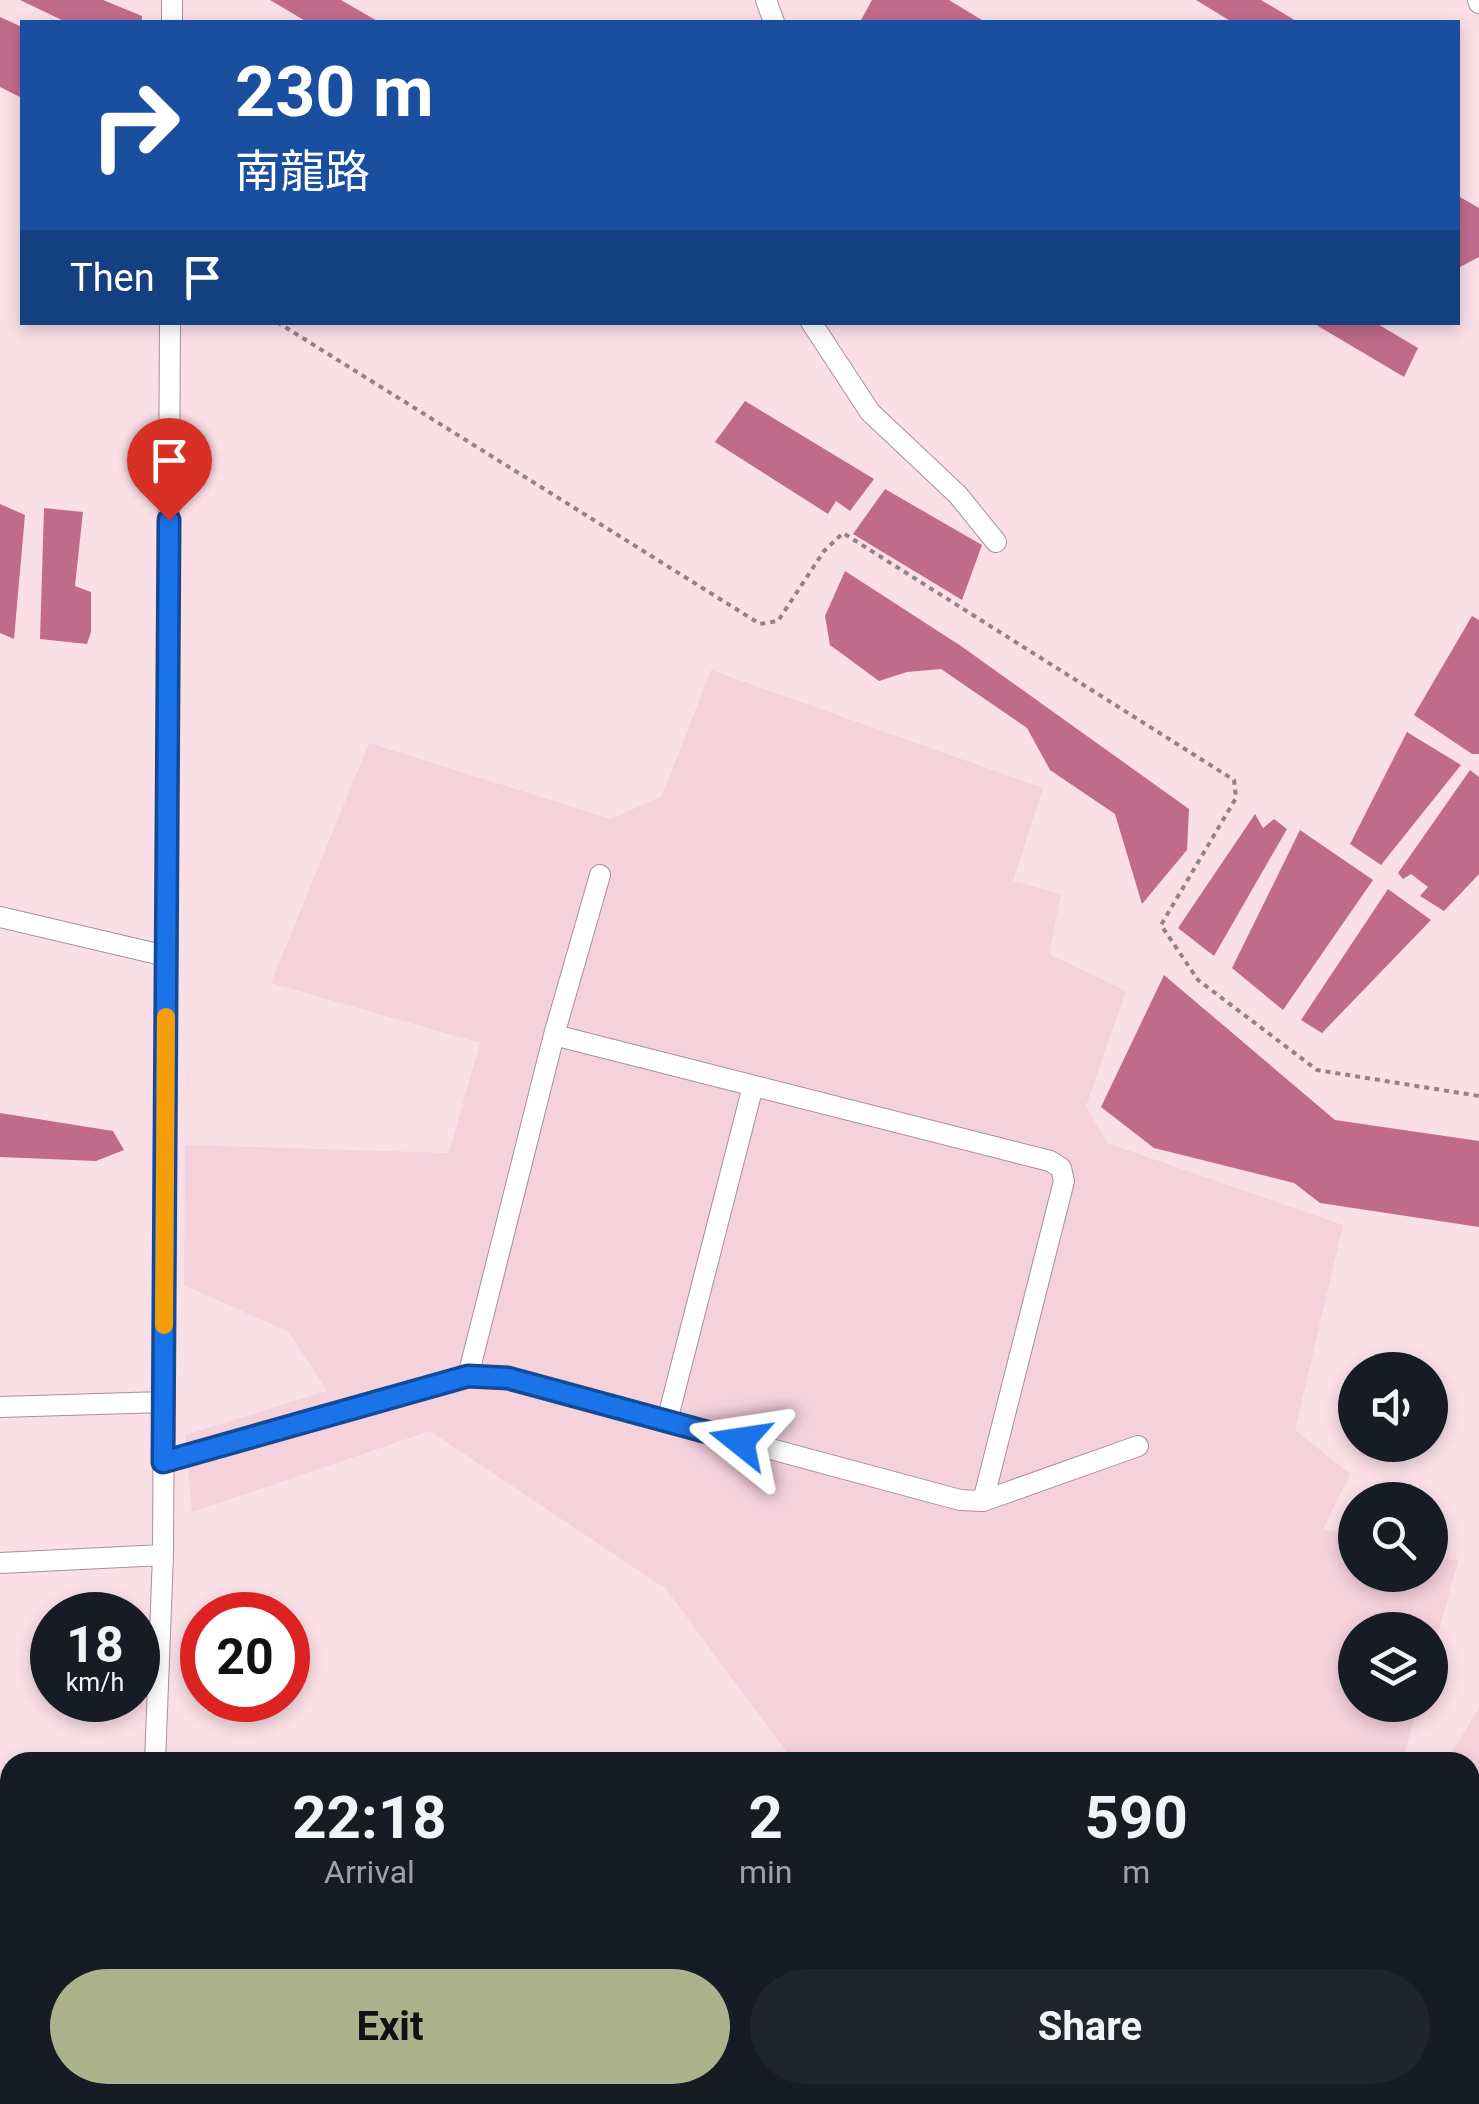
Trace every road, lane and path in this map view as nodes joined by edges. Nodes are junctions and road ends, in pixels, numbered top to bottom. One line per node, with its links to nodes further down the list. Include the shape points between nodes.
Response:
1 (170, 325): 7 (street)
2 (282, 325): 10 (path, via 760,624 778,621 843,533 1234,780 1236,798 1161,925 1198,980 1318,1070)
3 (814, 325): 4 (street, via 870,412 958,495)
4 (996, 542)
5 (600, 875): 8 (street)
6 (0, 917): 7 (street)
7 (166, 956): 12 (street)
8 (554, 1035): 9 (street); 11 (street)
9 (753, 1086): 14 (street); 17 (street, via 1061,1168 1064,1181)
10 (1479, 1096)
11 (468, 1376): 14 (street, via 508,1378); 16 (street)
12 (163, 1402): 13 (street); 16 (street)
13 (0, 1407)
14 (666, 1421): 17 (street)
15 (1138, 1446): 17 (street)
16 (163, 1462): 18 (street)
17 (984, 1501)
18 (163, 1554): 19 (street); 20 (street)
19 (0, 1564)
20 (156, 1752)

